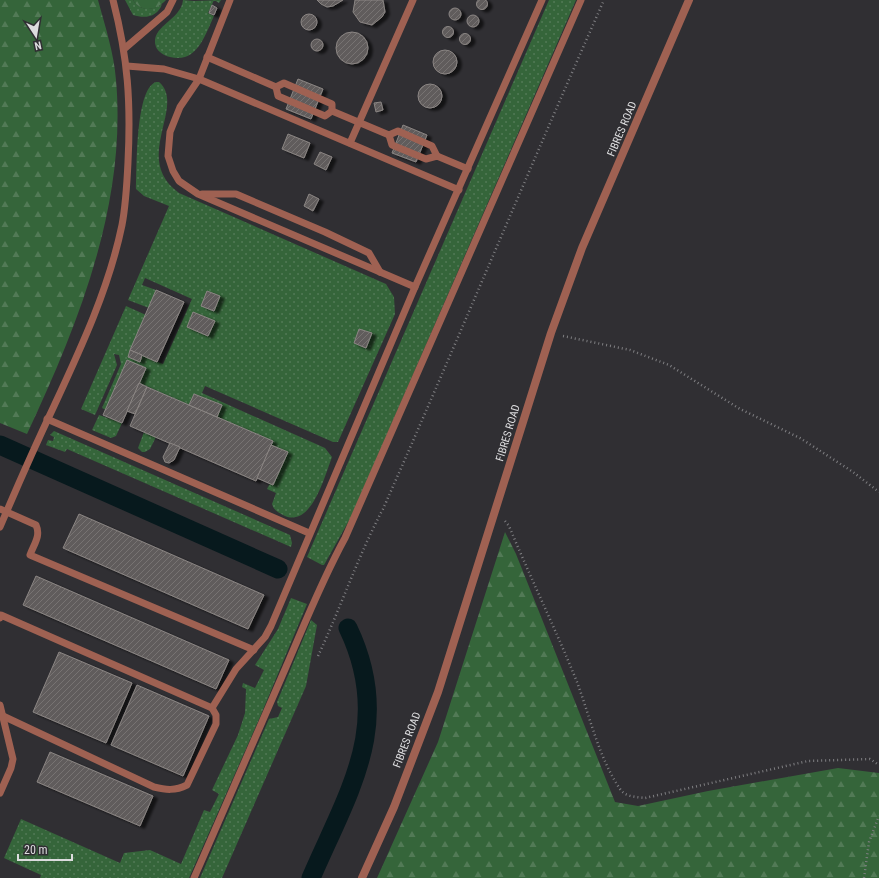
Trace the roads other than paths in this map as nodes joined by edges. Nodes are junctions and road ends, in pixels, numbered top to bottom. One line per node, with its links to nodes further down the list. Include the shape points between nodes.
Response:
1 (113, 0): 8 (lane)
2 (173, 0): 8 (lane, via 167,12)
3 (230, 0): 9 (lane)
4 (412, 0): 14 (lane)
5 (542, 0): 18 (lane)
6 (581, 0): 33 (lane, via 345,538 309,610)
7 (689, 0): 34 (street, FIBRES ROAD, via 582,248 551,333 438,692 394,807)
8 (124, 49): 10 (lane)
9 (208, 57): 11 (lane); 12 (lane)
10 (127, 66): 11 (lane, via 164,69); 23 (lane, via 130,121 122,225 98,304)
11 (199, 79): 16 (lane); 20 (lane, via 180,107 170,132 168,156 179,181)
12 (276, 87): 13 (lane, via 284,83 332,104); 13 (lane, via 278,96 325,116)
13 (332, 111): 14 (lane)
14 (360, 123): 15 (lane); 16 (lane)
15 (389, 135): 17 (lane, via 398,131 432,146); 17 (lane, via 392,145 426,159)
16 (350, 144): 19 (lane)
17 (437, 156): 18 (lane)
18 (468, 169): 19 (lane)
19 (459, 190): 22 (lane)
20 (198, 194): 21 (lane); 21 (lane, via 236,194 325,232 369,253)
21 (380, 272): 22 (lane)
22 (415, 287): 26 (lane)
23 (48, 419): 24 (lane, via 26,470); 26 (lane)
24 (3, 510): 25 (lane); 28 (lane, via 36,525 39,532 30,554)
25 (0, 527)
26 (309, 533): 28 (lane, via 265,637)
27 (0, 618): 30 (lane, via 1,615)
28 (254, 650): 30 (lane, via 236,669)
29 (0, 705): 31 (lane)
30 (212, 708): 31 (lane, via 216,715 216,724 187,785 168,790 154,787)
31 (3, 716): 32 (lane, via 13,759)
32 (0, 793)
33 (194, 878)
34 (362, 878)

